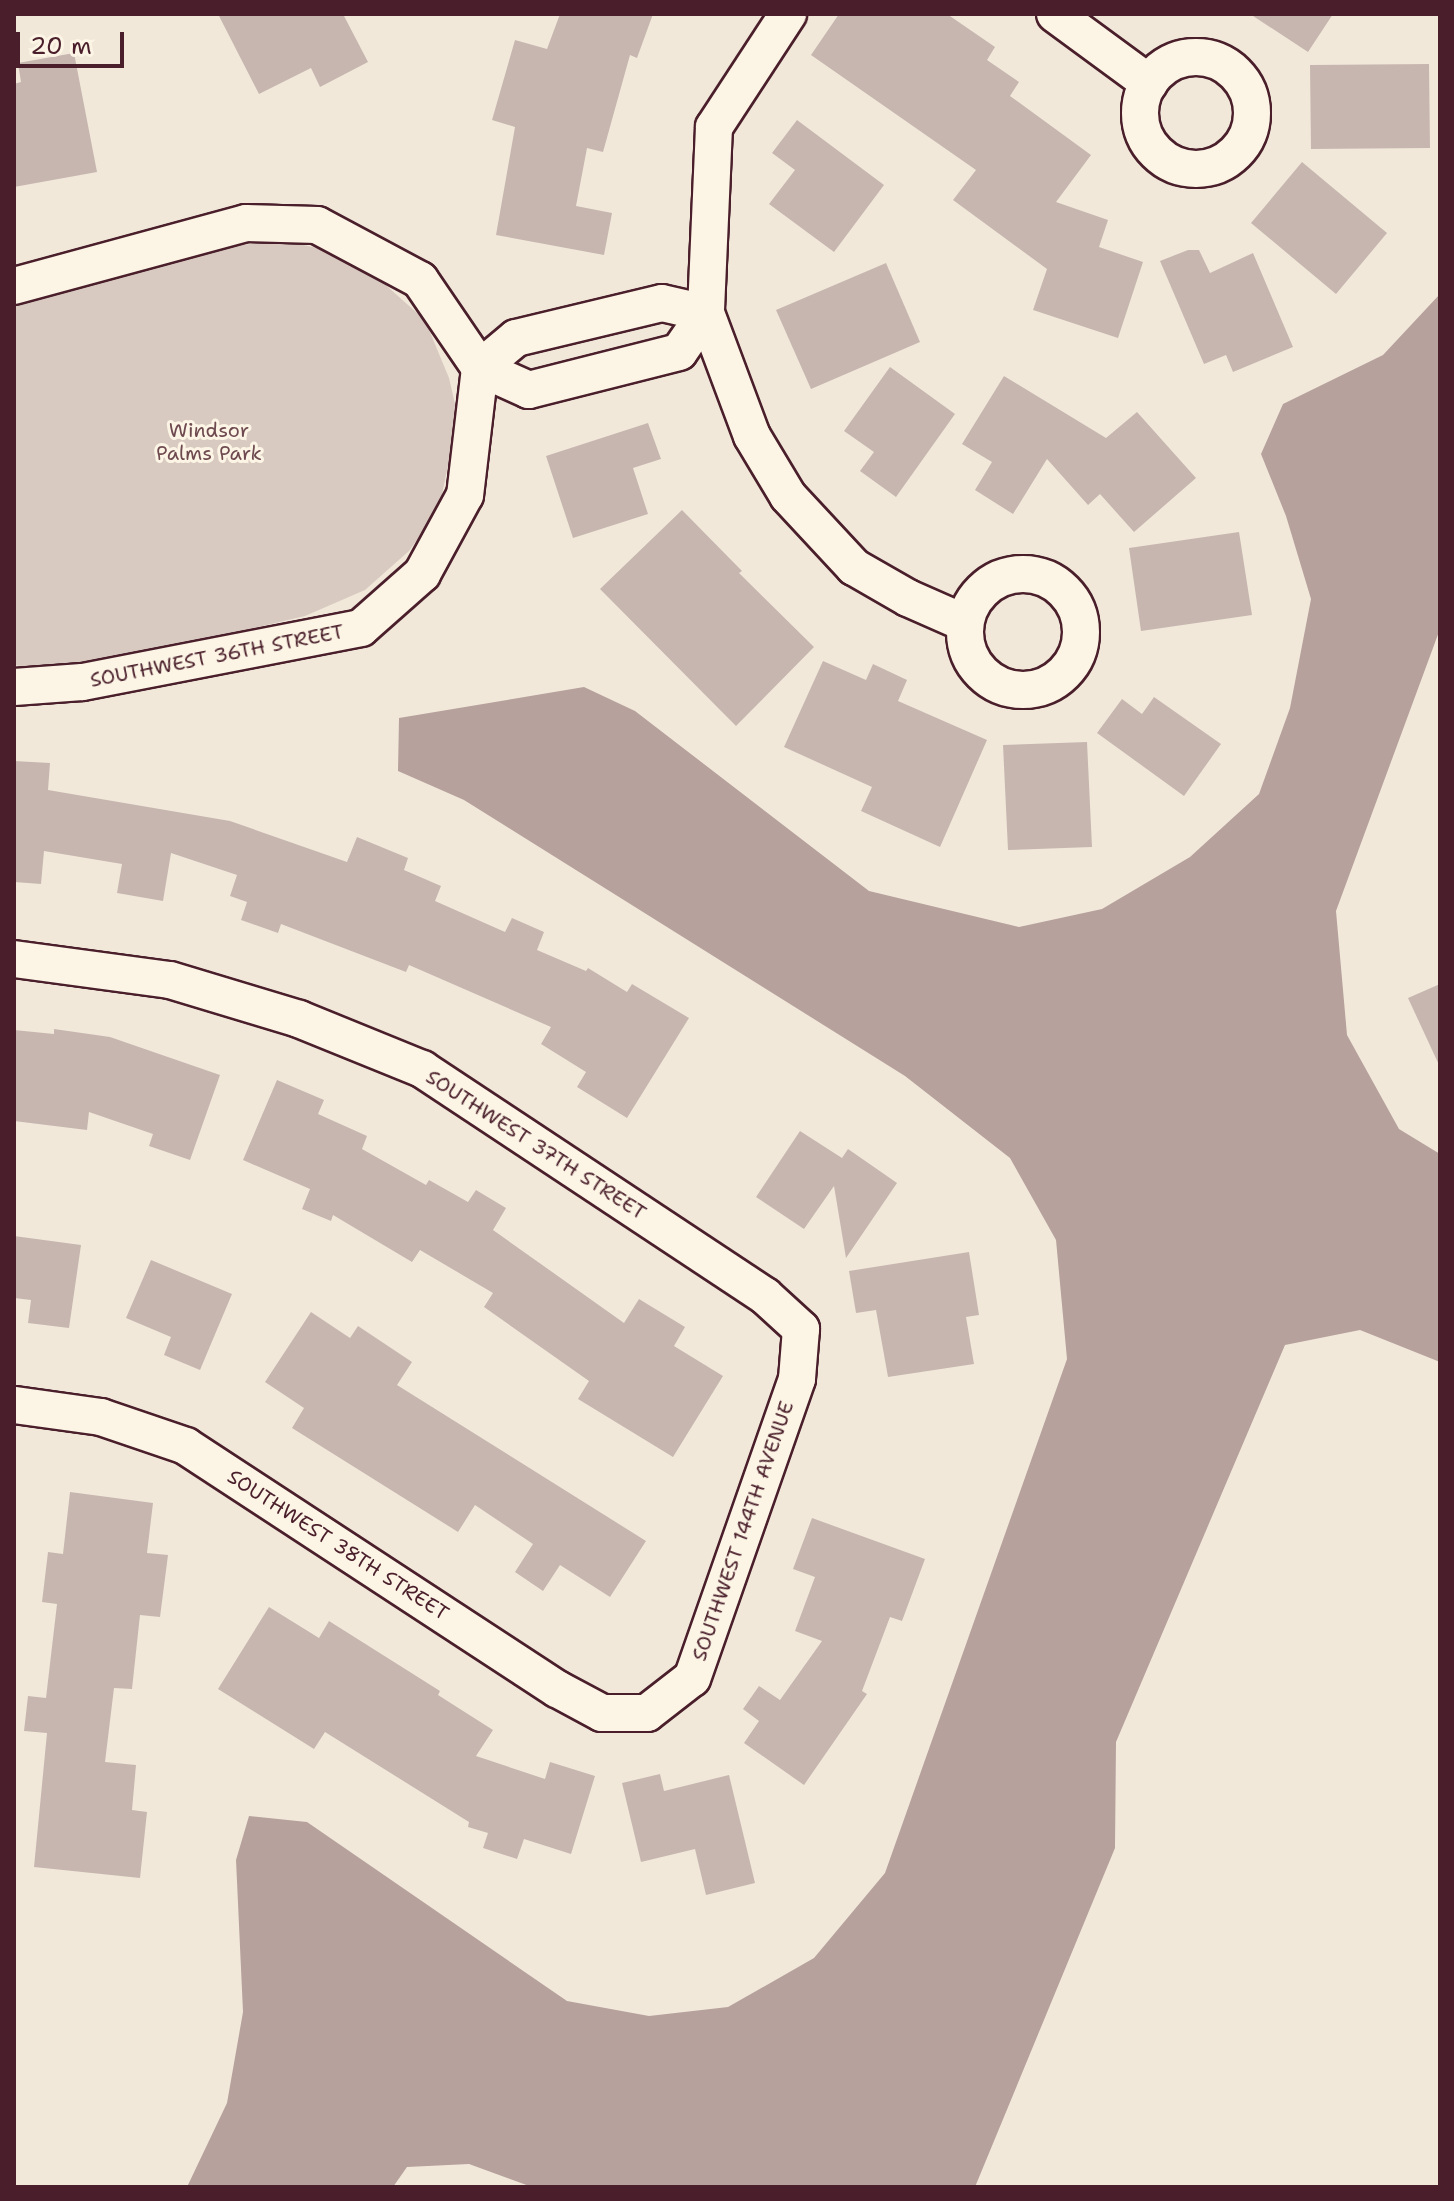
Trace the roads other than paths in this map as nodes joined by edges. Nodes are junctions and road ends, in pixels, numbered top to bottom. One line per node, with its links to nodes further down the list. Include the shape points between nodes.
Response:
1 (788, 14): 5 (street, via 714,127)
2 (1055, 14): 3 (street)
3 (1149, 83)
4 (14, 286): 6 (street, via 246,223 317,225 420,280)
5 (706, 313): 6 (street, via 662,303 516,338); 6 (street, via 679,352 529,390); 7 (street, via 752,436 788,496 854,567)
6 (480, 368): 8 (street, SOUTHWEST 36TH STREET, via 465,495 422,574 361,628 82,682)
7 (965, 623)
8 (14, 687)
9 (14, 959): 10 (street, SOUTHWEST 37TH STREET, via 170,980 299,1019 422,1069 765,1296)
10 (801, 1329): 12 (street, SOUTHWEST 144TH AVENUE, via 797,1379 692,1678)
11 (14, 1405): 12 (street, SOUTHWEST 38TH STREET, via 101,1417 186,1446 557,1689 602,1713)
12 (647, 1713)

